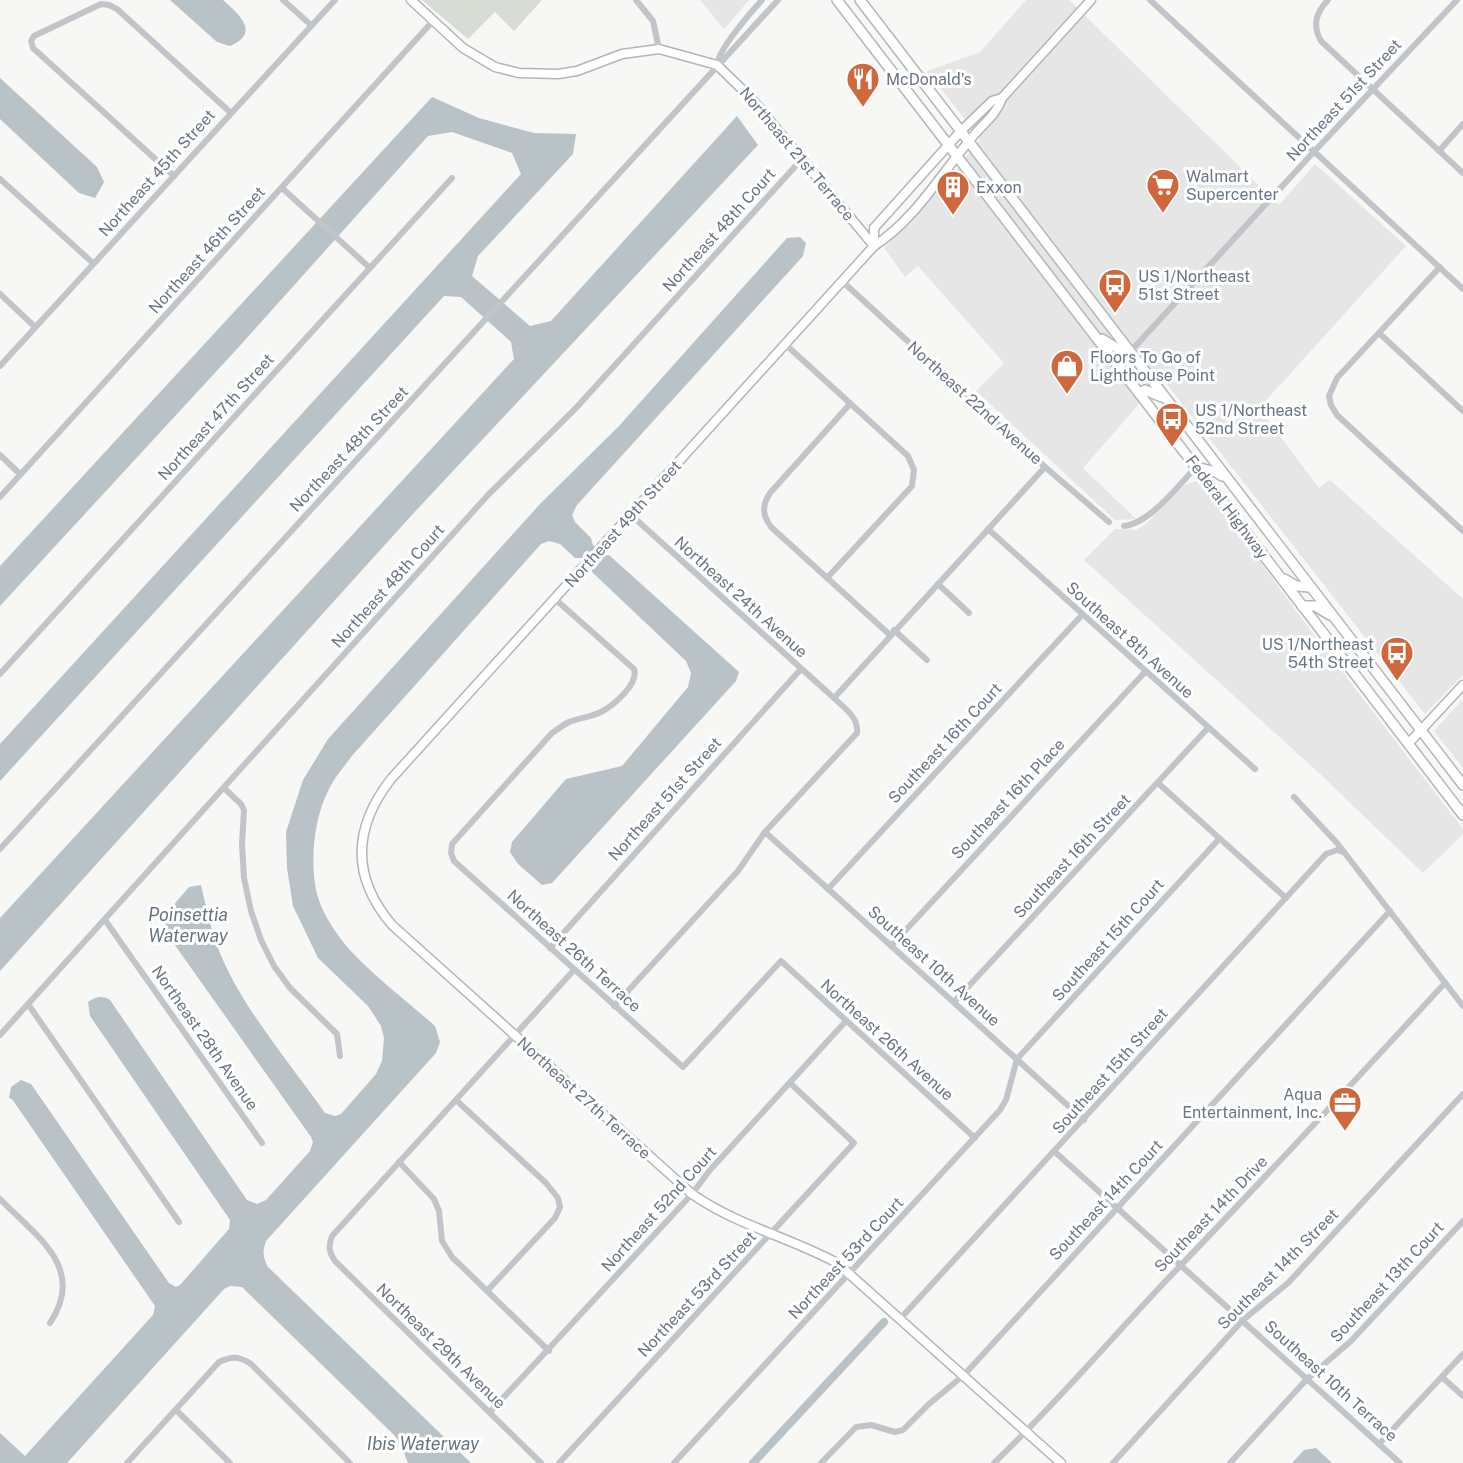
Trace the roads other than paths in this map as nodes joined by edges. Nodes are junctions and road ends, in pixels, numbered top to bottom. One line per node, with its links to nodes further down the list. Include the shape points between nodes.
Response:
1 (283, 0): 14 (street)
2 (335, 0): 14 (street, Northeast 45th Street)
3 (411, 0): 13 (street)
4 (636, 0): 15 (street, via 653,21)
5 (762, 0): 16 (street, Northeast 48th Street, via 742,21 718,56)
6 (778, 0): 16 (street, Northeast 48th Street)
7 (837, 0): 23 (main road, Federal Highway)
8 (860, 0): 21 (main road, Federal Highway)
9 (1091, 0): 18 (street, Northeast 49th Street)
10 (1150, 0): 25 (street)
11 (1328, 0): 17 (street, via 1317,14 1316,32)
12 (1457, 0): 17 (street, Northeast 51st Street)
13 (433, 21): 15 (street, via 479,58 519,73 577,71 622,54); 32 (street, Northeast 46th Street)
14 (311, 25): 19 (street, Northeast 45th Street)
15 (658, 49): 16 (street)
16 (717, 65): 27 (street, Northeast 21st Terrace, via 752,99); 89 (street, Northeast 48th Street)
17 (1372, 89): 24 (street); 25 (street, Northeast 51st Street)
18 (1002, 98): 21 (street, Northeast 49th Street, via 992,101); 22 (street, Northeast 49th Street, via 999,107)
19 (231, 113): 29 (street, Northeast 45th Street); 29 (street, via 109,5 101,4 34,36 33,48)
20 (1463, 124): 24 (street)
21 (961, 131): 22 (main road, Federal Highway); 23 (street, Northeast 49th Street)
22 (969, 141): 26 (street, Northeast 49th Street); 44 (main road, Federal Highway)
23 (949, 144): 26 (main road, Federal Highway); 33 (street, Northeast 49th Street, via 874,228)
24 (1438, 151): 28 (street)
25 (1314, 152): 35 (street); 44 (street, Northeast 51st Street)
26 (957, 155): 33 (street, Northeast 49th Street, via 915,208); 42 (main road, Federal Highway)
27 (801, 160): 33 (street, Northeast 21st Terrace); 83 (street, Northeast 48th Court, via 576,408 488,495)
28 (1463, 174)
29 (174, 176): 34 (street, Northeast 45th Street)
30 (452, 178): 36 (street, Northeast 47th Street)
31 (0, 179): 34 (street)
32 (282, 188): 36 (street); 53 (street, Northeast 46th Street)
33 (874, 246): 37 (street, Northeast 49th Street)
34 (93, 263): 40 (street, Northeast 45th Street)
35 (1440, 267): 38 (street); 41 (street)
36 (370, 268): 74 (street, Northeast 47th Street)
37 (842, 281): 43 (street, Northeast 49th Street); 51 (street, Northeast 22nd Avenue)
38 (1463, 289)
39 (0, 294): 40 (street)
40 (35, 327): 45 (street, Northeast 45th Street)
41 (1379, 333): 49 (street); 60 (street, via 1337,378 1329,396 1331,405 1337,415)
42 (1095, 335): 44 (main road); 46 (main road, Federal Highway)
43 (785, 344): 48 (street); 56 (street, Northeast 49th Street)
44 (1130, 352): 47 (main road, Federal Highway)
45 (0, 366)
46 (1139, 393): 47 (main road, via 1155,392); 52 (main road, Federal Highway)
47 (1167, 400): 54 (main road, Federal Highway)
48 (850, 404): 62 (street, via 764,502 771,527); 62 (street, via 908,456 914,470 912,486)
49 (1463, 411)
50 (0, 455): 53 (street)
51 (1045, 467): 57 (street, Northeast 22nd Avenue); 59 (street)
52 (1196, 467): 54 (main road, via 1216,472); 58 (street, via 1148,515); 61 (main road, Federal Highway)
53 (20, 474): 55 (street, Northeast 46th Street)
54 (1229, 481): 64 (main road, Federal Highway)
55 (0, 496)
56 (631, 515): 65 (street, Northeast 49th Street); 72 (street, Northeast 24th Avenue)
57 (1109, 522)
58 (1124, 526)
59 (988, 529): 63 (street); 68 (street, Southeast 8th Avenue)
60 (1463, 531)
61 (1280, 576): 64 (main road, via 1296,586); 66 (main road, Federal Highway)
62 (827, 578): 70 (street)
63 (938, 584): 67 (street); 70 (street)
64 (1310, 587): 69 (main road, Federal Highway)
65 (555, 599): 85 (street, Northeast 49th Street, via 391,779); 96 (street, Northeast 26th Terrace, via 634,669 634,682 612,705 552,732 452,844 451,853 454,861)
66 (1302, 606): 69 (main road, via 1315,606); 79 (main road, Federal Highway)
67 (969, 613)
68 (1082, 615): 73 (street, Southeast 8th Avenue); 91 (street, Southeast 16th Court)
69 (1334, 618): 78 (main road, Federal Highway)
70 (892, 633): 71 (street); 76 (street)
71 (927, 660)
72 (801, 669): 76 (street, Northeast 24th Avenue); 96 (street, Northeast 51st Street)
73 (1145, 672): 77 (street, Southeast 8th Avenue); 95 (street, Southeast 16th Place)
74 (0, 674)
75 (1463, 685): 78 (street)
76 (834, 698): 87 (street, Northeast 24th Avenue, via 854,717 857,733)
77 (1208, 728): 80 (street, Southeast 8th Avenue); 81 (street, Southeast 16th Street)
78 (1421, 731): 79 (street); 82 (main road, Federal Highway)
79 (1408, 744): 86 (main road, Federal Highway)
80 (1255, 769)
81 (1158, 783): 88 (street); 99 (street, Southeast 16th Street)
82 (1463, 785)
83 (224, 788): 94 (street, Northeast 48th Court); 106 (street, via 244,810 244,878 261,940 290,988 337,1034)
84 (1294, 797): 90 (street)
85 (373, 804): 105 (street, Northeast 27th Terrace, via 366,820 361,858 370,892 380,910)
86 (1463, 815)
87 (765, 832): 91 (street, Southeast 10th Avenue); 101 (street, via 748,858)
88 (1219, 839): 92 (street); 107 (street, Southeast 15th Court)
89 (0, 849)
90 (1344, 852): 92 (street, Southeast 15th Street, via 1326,854); 93 (street)
91 (828, 889): 95 (street, Southeast 10th Avenue)
92 (1286, 898): 112 (street, Southeast 15th Street)
93 (1390, 911): 98 (street); 119 (street, Southeast 14th Court)
94 (105, 920): 100 (street, Northeast 48th Court); 114 (street, Northeast 28th Avenue)
95 (891, 946): 99 (street, Southeast 10th Avenue)
96 (550, 948): 97 (street, Northeast 26th Terrace)
97 (574, 970): 101 (street, Northeast 26th Terrace); 105 (street)
98 (1445, 983): 102 (street); 123 (street, Southeast 14th Drive)
99 (954, 1002): 107 (street, Southeast 10th Avenue)
100 (28, 1004): 104 (street, Northeast 48th Court); 121 (street)
101 (614, 1006): 108 (street, Northeast 26th Terrace)
102 (1463, 1006)
103 (846, 1021): 108 (street, Northeast 26th Avenue, via 781,961); 109 (street, Northeast 52nd Court); 113 (street, Northeast 26th Avenue)
104 (0, 1035)
105 (515, 1035): 111 (street); 117 (street, Northeast 27th Terrace)
106 (340, 1056)
107 (1017, 1059): 112 (street, Southeast 10th Avenue); 113 (street, Northeast 53rd Court, via 1006,1100)
108 (683, 1067)
109 (790, 1083): 117 (street, Northeast 52nd Court); 122 (street, Northeast 53rd Street, via 854,1143)
110 (1463, 1094): 127 (street, Southeast 14th Street, via 1288,1283)
111 (456, 1101): 116 (street); 125 (street, via 546,1183 560,1207 555,1218)
112 (1084, 1120): 115 (street, Southeast 15th Street)
113 (975, 1138): 124 (street, Northeast 53rd Court)
114 (262, 1143)
115 (1055, 1152): 119 (street, Southeast 10th Terrace); 126 (street, Southeast 15th Street)
116 (399, 1162): 125 (street, via 434,1199 442,1241 452,1257); 136 (street, Northeast 29th Avenue, via 332,1236 330,1253)
117 (692, 1194): 122 (street, Northeast 27th Terrace, via 737,1221); 129 (street, Northeast 52nd Court)
118 (0, 1199): 128 (street, via 48,1248 60,1266 63,1295)
119 (1118, 1208): 123 (street, Southeast 10th Terrace); 131 (street, Southeast 14th Court)
120 (1463, 1221): 133 (street, Southeast 13th Court, via 1351,1341)
121 (179, 1222)
122 (770, 1234): 124 (street, Northeast 27th Terrace, via 820,1254); 143 (street, Northeast 53rd Street)
123 (1181, 1264): 127 (street, Southeast 10th Terrace); 137 (street, Southeast 14th Drive)
124 (850, 1274): 126 (street, Northeast 27th Terrace); 144 (street, Northeast 53rd Court)
125 (487, 1291): 129 (street)
126 (900, 1319): 131 (street, Northeast 27th Terrace)
127 (1243, 1320): 133 (street, Southeast 10th Terrace); 148 (street, Southeast 14th Street)
128 (50, 1323)
129 (549, 1351): 136 (street, Northeast 52nd Court)
130 (1463, 1354): 132 (street)
131 (964, 1375): 137 (street, Northeast 27th Terrace); 145 (street, Southeast 14th Court, via 903,1430 856,1427)
132 (1442, 1377): 134 (street); 138 (street)
133 (1307, 1379): 138 (street, Southeast 10th Terrace); 149 (street, Southeast 13th Court)
134 (1463, 1396)
135 (176, 1410): 139 (street); 140 (street); 141 (street, via 219,1362 234,1357 243,1359)
136 (490, 1412): 142 (street, Northeast 29th Avenue)
137 (1026, 1432): 146 (street, Southeast 14th Drive); 147 (street, Northeast 27th Terrace)
138 (1379, 1444): 150 (street, Southeast 10th Terrace)
139 (127, 1463)
140 (230, 1463)
141 (350, 1463)
142 (541, 1463)
143 (559, 1463)
144 (674, 1463)
145 (821, 1463)
146 (994, 1463)
147 (1061, 1463)
148 (1113, 1463)
149 (1230, 1463)
150 (1401, 1463)

